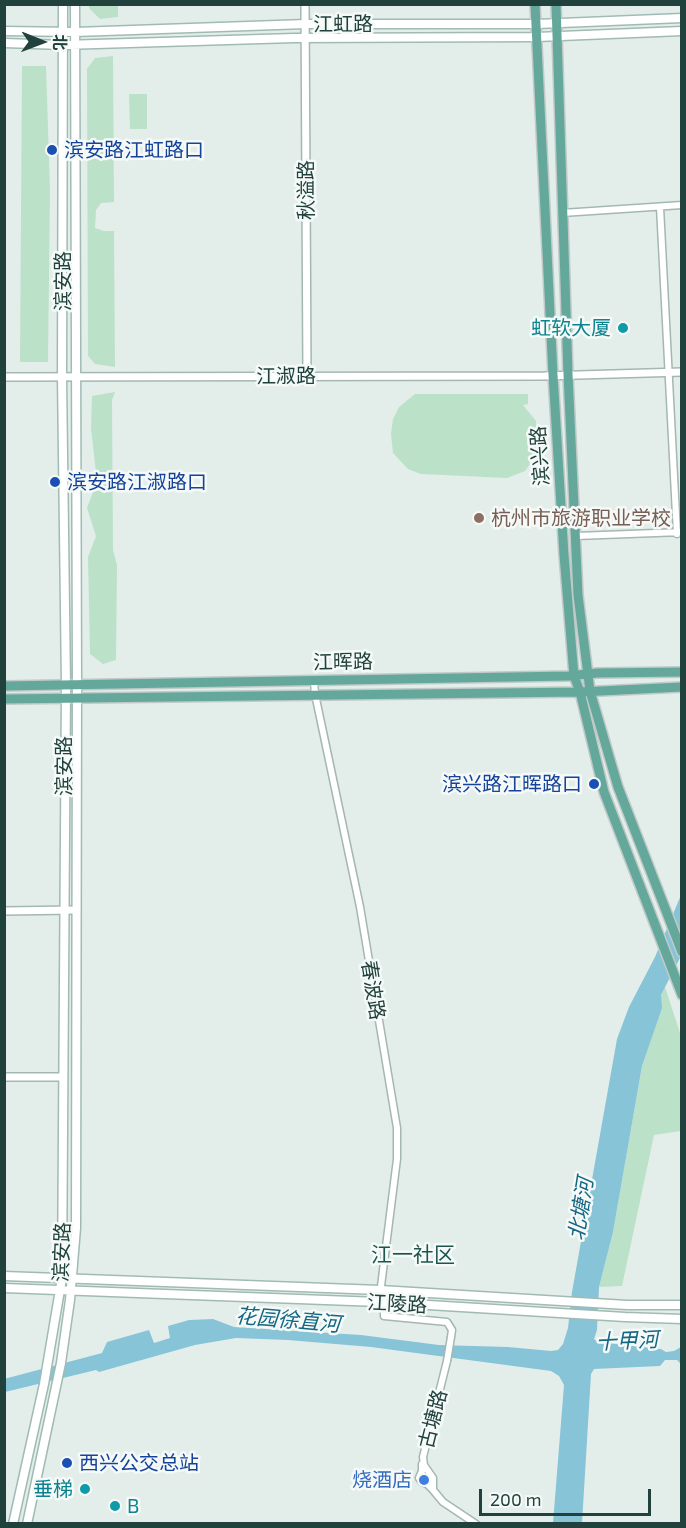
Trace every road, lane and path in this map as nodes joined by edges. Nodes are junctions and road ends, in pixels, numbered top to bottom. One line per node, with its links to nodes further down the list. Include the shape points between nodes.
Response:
1 (63, 4): 11 (main road, 滨安路)
2 (75, 4): 12 (main road, 滨安路)
3 (305, 4): 8 (street, 秋溢路)
4 (535, 4): 9 (main road, 滨兴路)
5 (556, 4): 7 (main road, 滨兴路)
6 (681, 18): 7 (main road, 江虹路)
7 (557, 23): 9 (main road, 江虹路); 14 (main road, 滨兴路)
8 (306, 24): 9 (main road, 江虹路); 12 (main road, 江虹路); 16 (street, 秋溢路)
9 (537, 24): 15 (main road, 滨兴路)
10 (4, 31): 11 (main road, 江虹路)
11 (63, 32): 12 (main road, 江虹路); 19 (main road, 滨安路)
12 (75, 32): 18 (main road, 滨安路)
13 (681, 32): 14 (main road, 江虹路)
14 (558, 36): 15 (main road, 江虹路); 22 (main road, 滨兴路)
15 (537, 37): 16 (main road, 江虹路); 26 (main road, 滨兴路)
16 (306, 38): 18 (main road, 江虹路); 28 (street, 秋溢路)
17 (4, 44): 19 (main road, 江虹路)
18 (75, 44): 19 (main road, 江虹路); 27 (main road, 滨安路)
19 (63, 45): 30 (main road, 滨安路)
20 (681, 206): 21 (street)
21 (660, 207): 22 (street); 23 (street)
22 (562, 213): 25 (main road, 滨兴路)
23 (670, 372): 24 (street, 江淑路); 25 (street, 江淑路); 31 (street)
24 (681, 372)
25 (568, 374): 26 (street, 江淑路); 32 (main road, 滨兴路)
26 (553, 375): 28 (street, 江淑路); 35 (main road, 滨兴路)
27 (76, 376): 28 (street, 江淑路); 30 (street, 江淑路); 39 (main road, 滨安路)
28 (307, 376)
29 (4, 377): 30 (street, 江淑路)
30 (62, 377): 38 (main road, 滨安路)
31 (679, 533): 32 (street)
32 (576, 536): 34 (main road, 滨兴路, via 578,595)
33 (681, 672): 34 (main road, 江晖路)
34 (588, 674): 35 (main road, 江晖路); 41 (main road, 滨兴路)
35 (574, 676): 36 (main road, 江晖路); 41 (main road, 滨兴路)
36 (314, 681): 39 (main road, 江晖路); 42 (street, 春波路)
37 (4, 686): 38 (main road, 江晖路)
38 (66, 686): 39 (main road, 江晖路); 45 (main road, 滨安路)
39 (77, 686): 43 (main road, 滨安路)
40 (681, 687): 41 (main road, 江晖路)
41 (585, 692): 42 (main road, 江晖路); 49 (main road, 滨兴路); 50 (main road, 滨兴路, via 604,792)
42 (315, 694): 43 (main road, 江晖路); 59 (street, 春波路, via 360,907 397,1128 397,1159)
43 (76, 698): 45 (main road, 江晖路); 46 (main road, 滨安路)
44 (4, 699): 45 (main road, 江晖路)
45 (65, 699): 48 (main road, 滨安路)
46 (75, 910): 48 (street); 55 (main road, 滨安路, via 76,1228)
47 (4, 911): 48 (street)
48 (63, 911): 52 (main road, 滨安路)
49 (681, 952)
50 (681, 995)
51 (4, 1077): 52 (street)
52 (63, 1077): 54 (main road, 滨安路)
53 (4, 1276): 54 (main road, 江陵路)
54 (63, 1278): 55 (main road, 江陵路); 57 (main road, 滨安路)
55 (72, 1279): 58 (main road, 滨安路); 59 (main road, 江陵路)
56 (4, 1288): 57 (main road, 江陵路)
57 (61, 1290): 58 (main road, 江陵路); 65 (main road, 滨安路)
58 (71, 1290): 60 (main road, 江陵路); 66 (main road, 滨安路, via 61,1363)
59 (380, 1290): 60 (street, 春波路); 61 (main road, 江陵路)
60 (382, 1302): 62 (main road, 江陵路); 63 (street, 古塘路, bridge, via 384,1316 447,1322 452,1330)
61 (681, 1305)
62 (681, 1319)
63 (423, 1457): 64 (street, 古塘路, via 434,1478); 64 (street, via 419,1478)
64 (433, 1490): 67 (street, 古塘路, via 443,1502)
65 (13, 1524)
66 (27, 1524)
67 (476, 1524)

